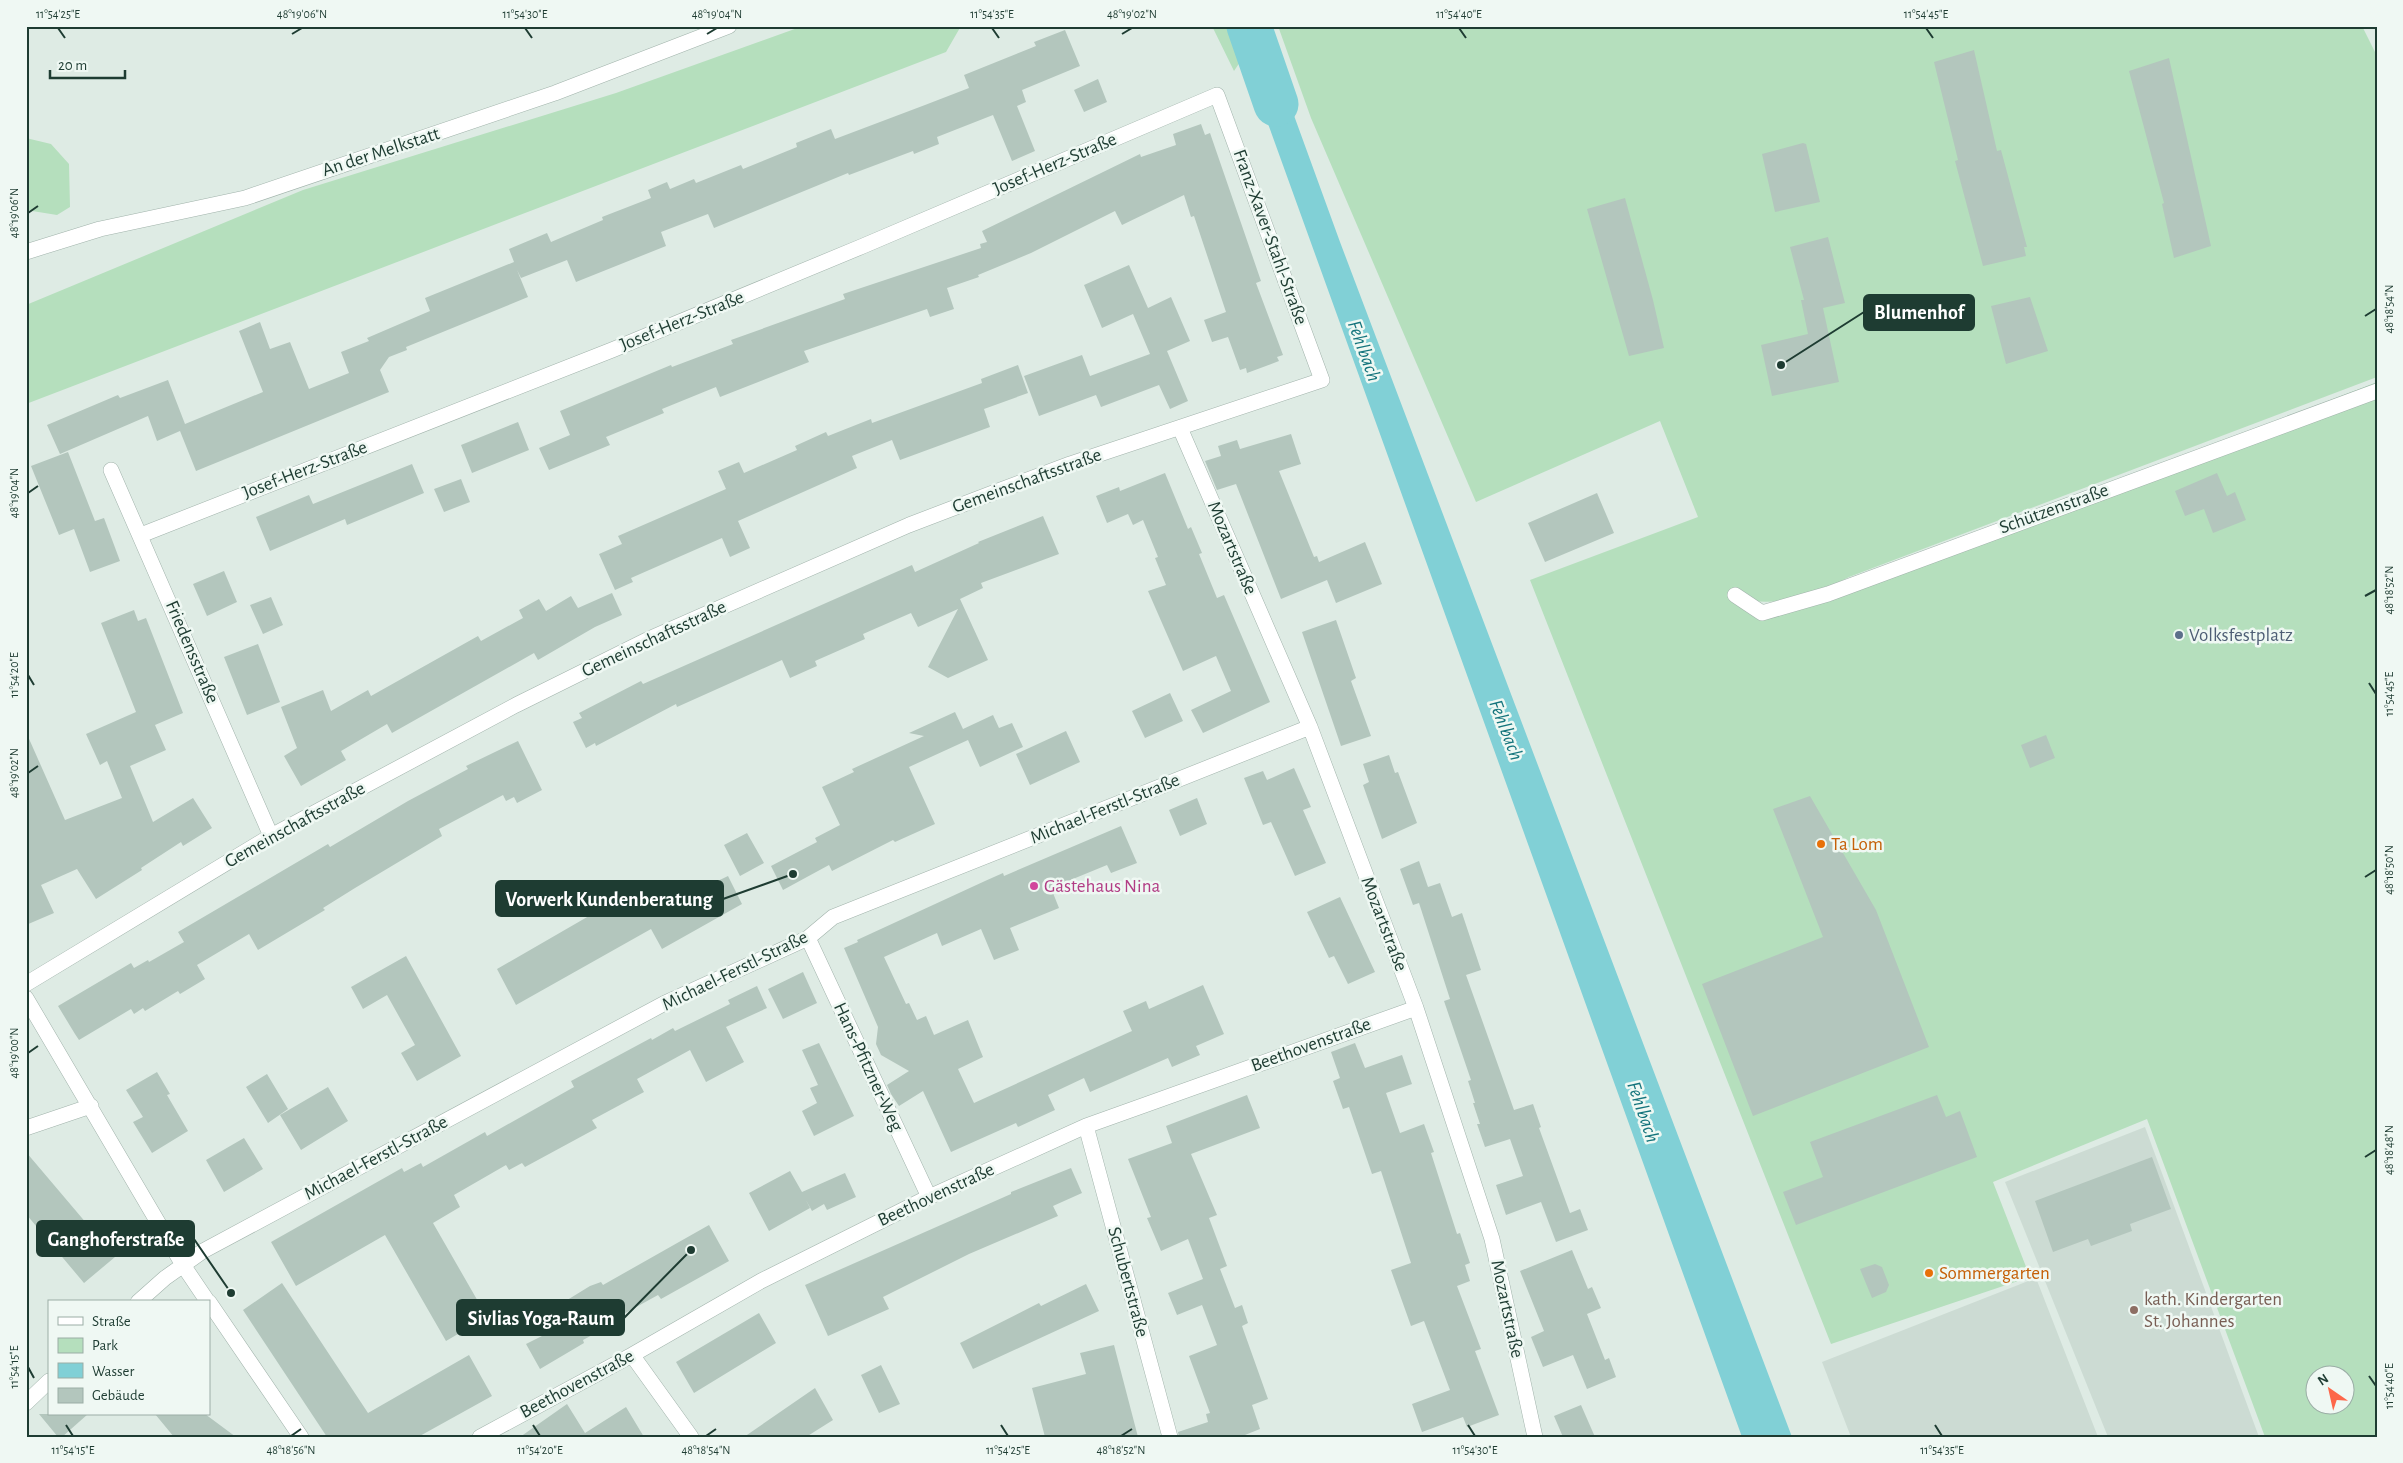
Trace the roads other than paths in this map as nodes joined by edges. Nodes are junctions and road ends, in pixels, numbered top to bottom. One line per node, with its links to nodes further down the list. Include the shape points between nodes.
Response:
1 (729, 26): 3 (street, An der Melkstatt, via 555,93 245,198 100,229)
2 (1218, 95): 4 (street, Franz-Xaver-Stahl-Straße); 8 (street, Josef-Herz-Straße, via 612,350)
3 (26, 252)
4 (1322, 380): 6 (street, Gemeinschaftsstraße)
5 (2377, 391): 9 (street, Schützenstraße, via 1828,594 1762,613)
6 (1180, 428): 10 (street, Mozartstraße); 11 (street, Gemeinschaftsstraße, via 1070,464 909,525 651,638 516,705)
7 (111, 470): 8 (street, Friedensstraße)
8 (141, 535): 11 (street, Friedensstraße)
9 (1734, 595)
10 (1310, 727): 12 (street, Michael-Ferstl-Straße, via 833,917); 15 (street, Mozartstraße)
11 (271, 836): 13 (street, Gemeinschaftsstraße)
12 (808, 938): 19 (street, Hans-Pfitzner-Weg); 20 (street, Michael-Ferstl-Straße, via 665,1003 240,1231)
13 (26, 984)
14 (26, 998): 16 (street)
15 (1416, 1008): 17 (street, Beethovenstraße); 31 (street, Mozartstraße, via 1492,1239)
16 (91, 1106): 18 (street); 20 (street)
17 (1086, 1126): 19 (street, Beethovenstraße); 30 (street, Schubertstraße)
18 (26, 1128)
19 (929, 1197): 24 (street, Beethovenstraße, via 761,1281)
20 (183, 1265): 21 (street, Michael-Ferstl-Straße); 22 (street)
21 (140, 1300)
22 (207, 1300)
23 (210, 1305): 27 (street)
24 (632, 1355): 28 (street, Beethovenstraße); 29 (street)
25 (48, 1382): 26 (street)
26 (26, 1403)
27 (301, 1437)
28 (480, 1437)
29 (691, 1437)
30 (1170, 1437)
31 (1535, 1437)

